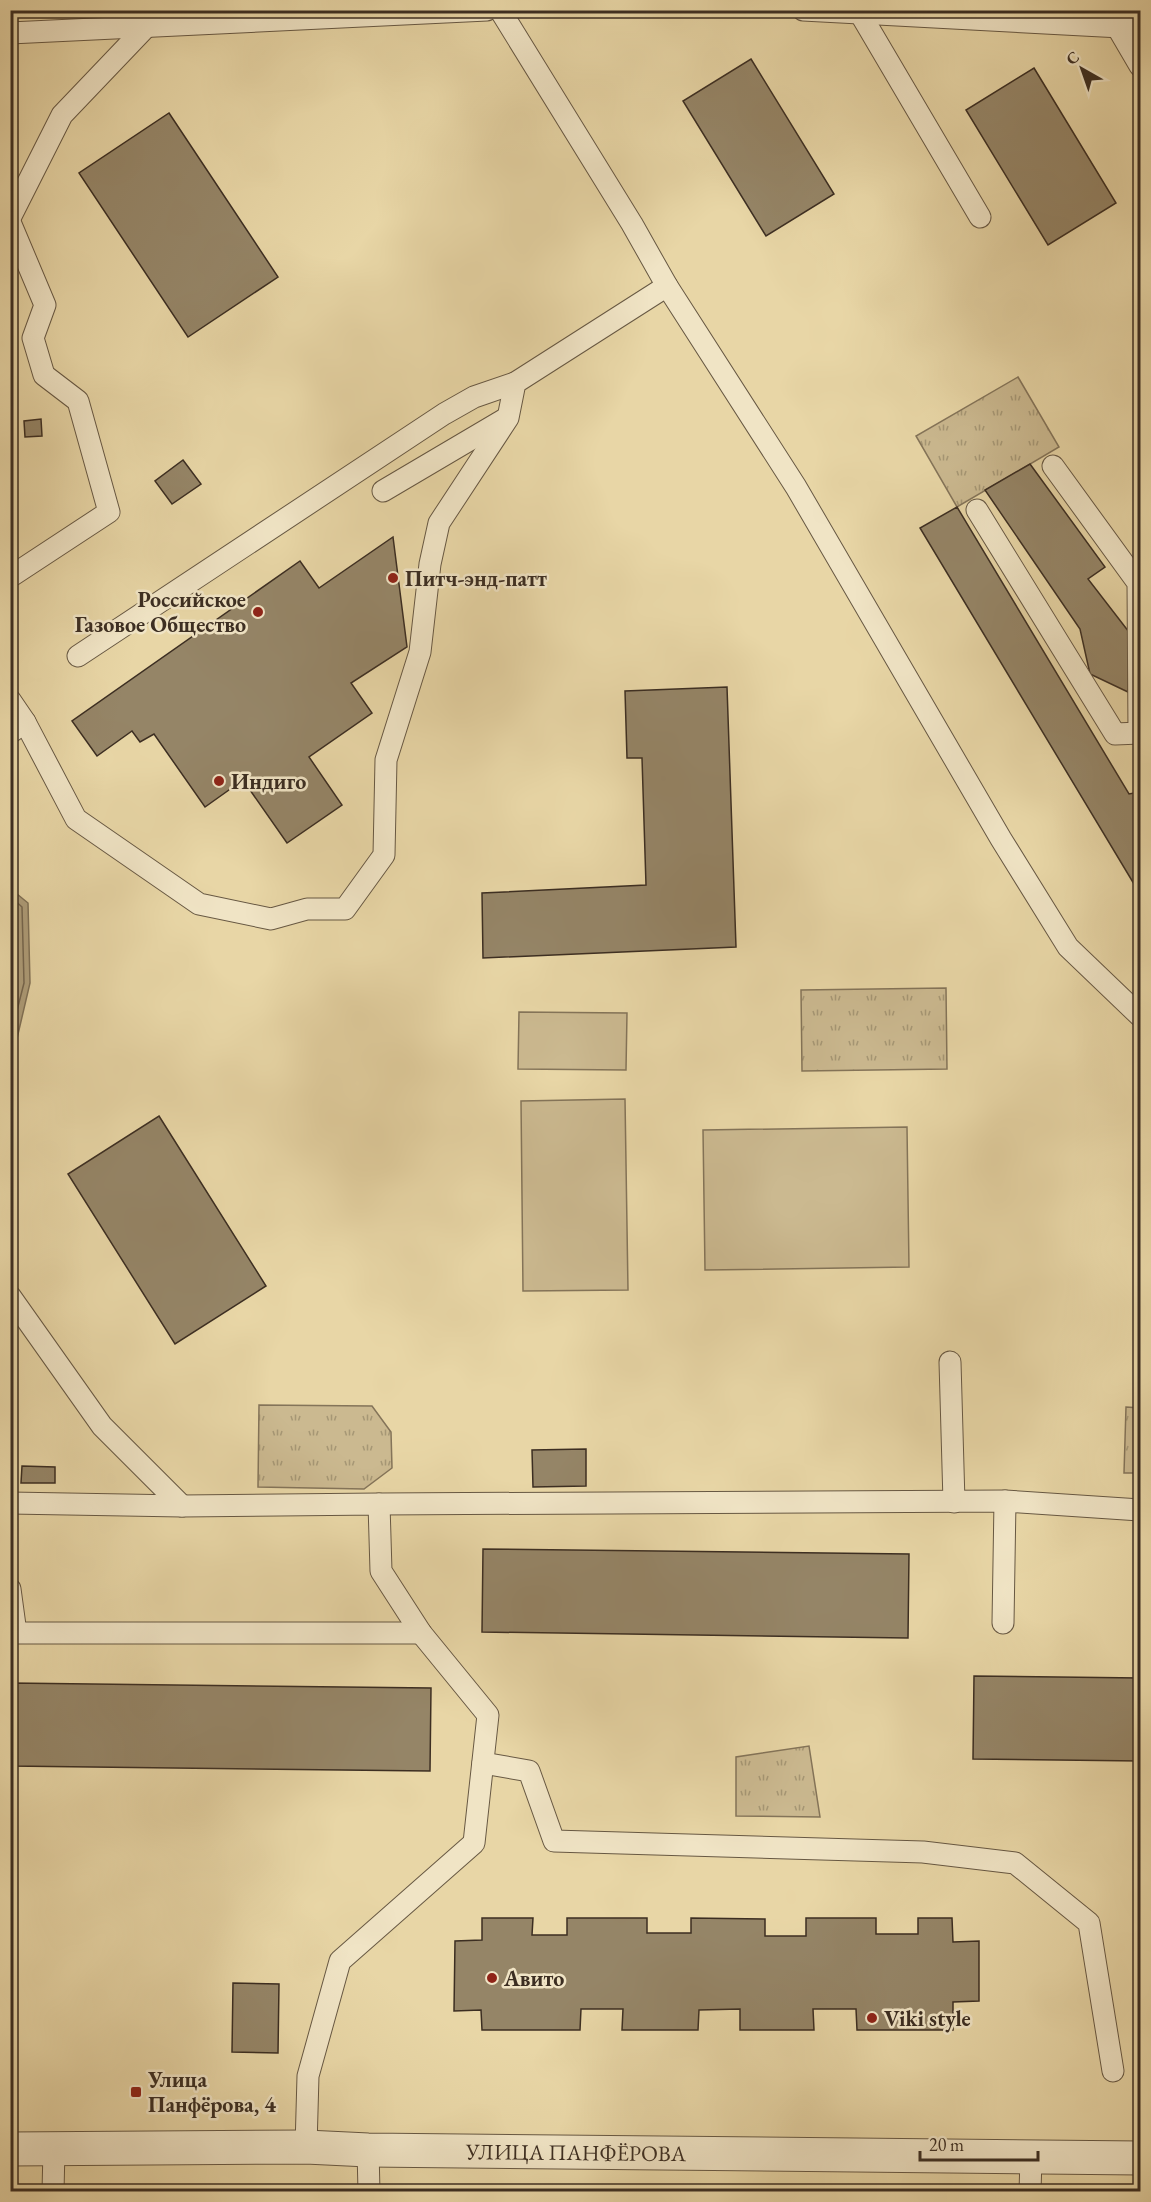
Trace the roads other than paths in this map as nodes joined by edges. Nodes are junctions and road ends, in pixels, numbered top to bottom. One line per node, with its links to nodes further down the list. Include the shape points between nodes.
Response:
1 (488, 10): 6 (lane)
2 (501, 10): 13 (lane)
3 (803, 10): 4 (lane)
4 (861, 15): 5 (lane); 10 (lane)
5 (1116, 25): 7 (lane); 9 (lane)
6 (145, 28): 8 (lane); 11 (lane, via 62,115)
7 (1140, 28)
8 (10, 33)
9 (1140, 66)
10 (980, 217)
11 (10, 218)
12 (10, 222): 19 (lane, via 45,305 33,338 44,375 78,401 109,512)
13 (667, 286): 14 (lane); 24 (lane, via 796,487 1068,947)
14 (515, 383): 15 (lane); 20 (lane, via 474,397 444,414)
15 (508, 418): 17 (lane); 22 (lane, via 439,523 420,652 386,760 384,855 345,909 307,909 271,919 199,904 76,819)
16 (1053, 466): 23 (lane, via 1138,583)
17 (383, 491)
18 (977, 510): 23 (lane, via 1115,734)
19 (10, 577)
20 (78, 656)
21 (10, 700): 22 (lane)
22 (18, 728)
23 (1140, 734)
24 (1140, 1016)
25 (10, 1296): 31 (lane, via 102,1426)
26 (950, 1362): 28 (lane)
27 (1005, 1501): 28 (lane); 32 (lane); 34 (lane)
28 (954, 1502): 30 (lane)
29 (10, 1503): 31 (lane)
30 (379, 1504): 31 (lane); 35 (lane, via 381,1571)
31 (182, 1506)
32 (1140, 1510)
33 (10, 1589): 35 (lane, via 16,1633)
34 (1003, 1623)
35 (421, 1633): 36 (lane, via 488,1715)
36 (483, 1763): 37 (lane, via 529,1772 554,1841 923,1852 1015,1863 1089,1923); 38 (lane, via 474,1843 340,1961 308,2076)
37 (1113, 2071)
38 (306, 2147): 39 (street, УЛИЦА ПАНФЁРОВА); 41 (street, УЛИЦА ПАНФЁРОВА)
39 (54, 2149): 40 (street, УЛИЦА ПАНФЁРОВА); 44 (lane)
40 (10, 2150)
41 (368, 2150): 42 (street, УЛИЦА ПАНФЁРОВА); 45 (lane)
42 (1031, 2158): 43 (street, УЛИЦА ПАНФЁРОВА); 46 (lane)
43 (1140, 2158)
44 (53, 2192)
45 (369, 2192)
46 (1030, 2192)

